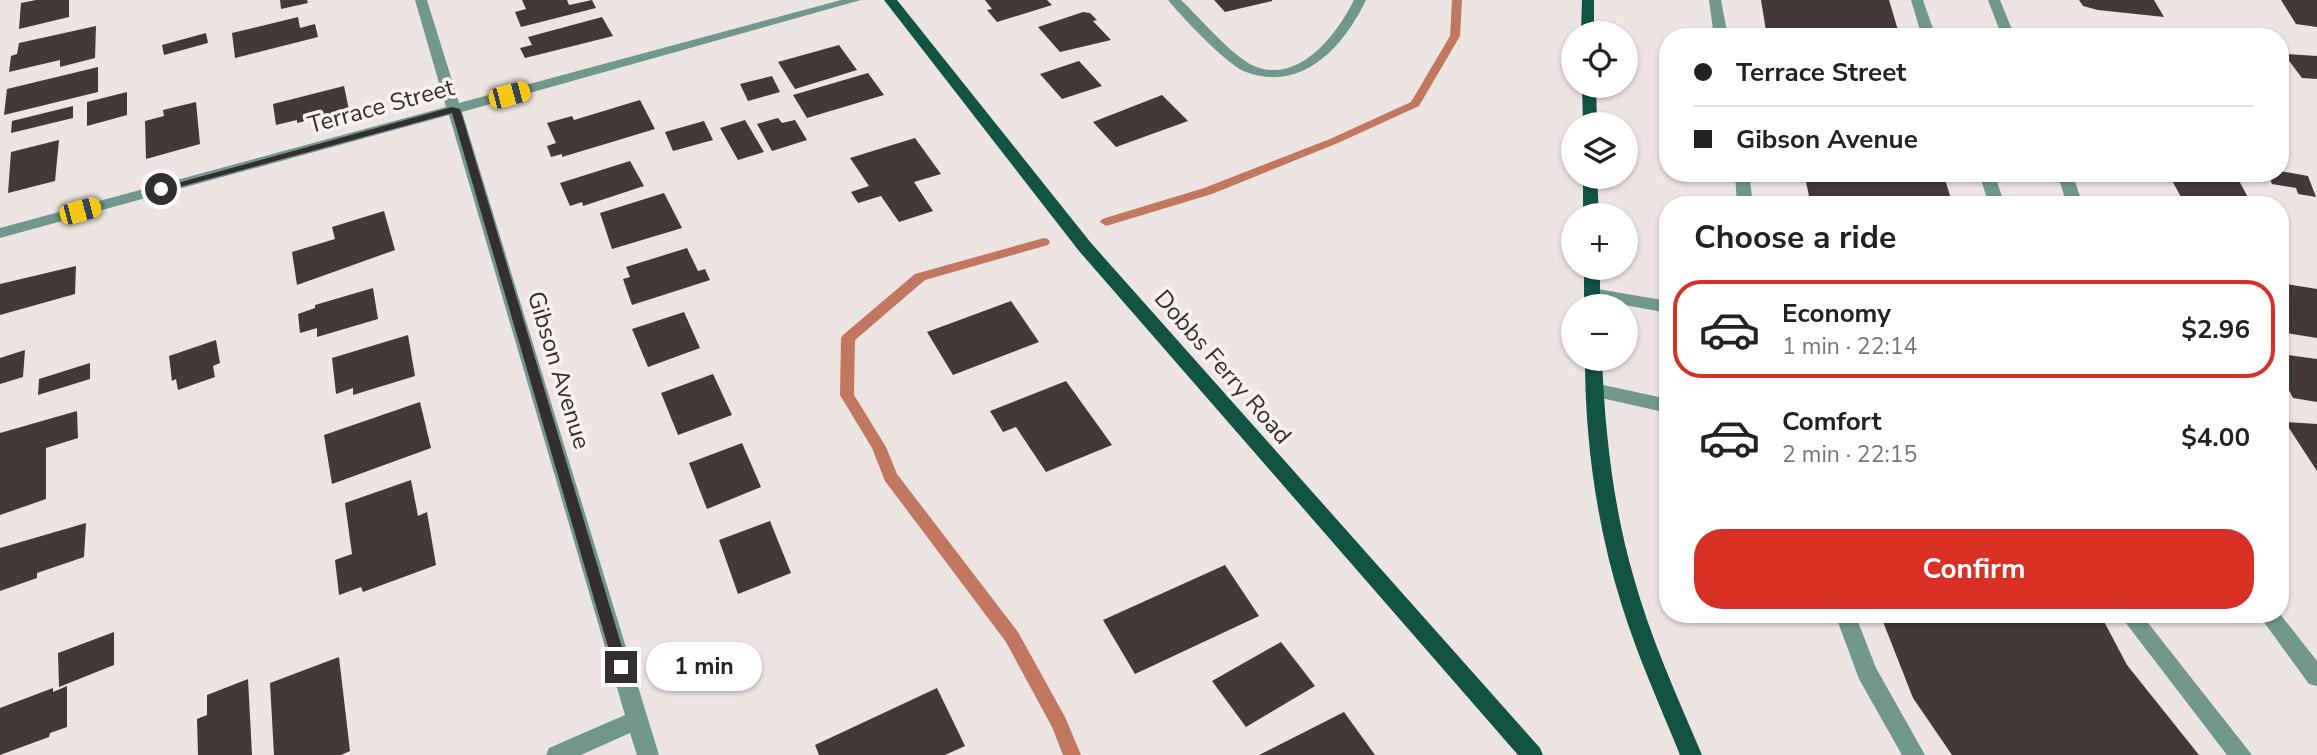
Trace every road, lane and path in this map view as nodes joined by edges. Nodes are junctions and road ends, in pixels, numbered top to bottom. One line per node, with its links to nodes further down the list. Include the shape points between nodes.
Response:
1 (421, 0): 14 (street, Gibson Avenue)
2 (855, 0): 14 (street, Terrace Street)
3 (890, 0): 28 (main road, Dobbs Ferry Road, via 1085,247)
4 (1174, 0): 5 (street, via 1248,69 1275,72 1308,66 1340,38)
5 (1360, 0)
6 (1588, 0): 10 (main road)
7 (1715, 0): 11 (street)
8 (1917, 0): 12 (street)
9 (1994, 0): 13 (street)
10 (1588, 21)
11 (1720, 28)
12 (1926, 28)
13 (2005, 28)
14 (455, 109): 15 (street, Terrace Street); 25 (street, Gibson Avenue)
15 (0, 233)
16 (1638, 304): 17 (street)
17 (1659, 306)
18 (1593, 371): 19 (main road)
19 (1594, 390): 20 (street); 29 (main road, via 1598,452 1632,605)
20 (1659, 404)
21 (1848, 623): 30 (street, via 1867,672)
22 (2136, 623): 31 (street)
23 (2275, 623): 24 (street)
24 (2317, 677)
25 (637, 720): 26 (street); 27 (street, Gibson Avenue)
26 (557, 755)
27 (648, 755)
28 (1532, 755)
29 (1691, 755)
30 (1914, 755)
31 (2241, 755)

